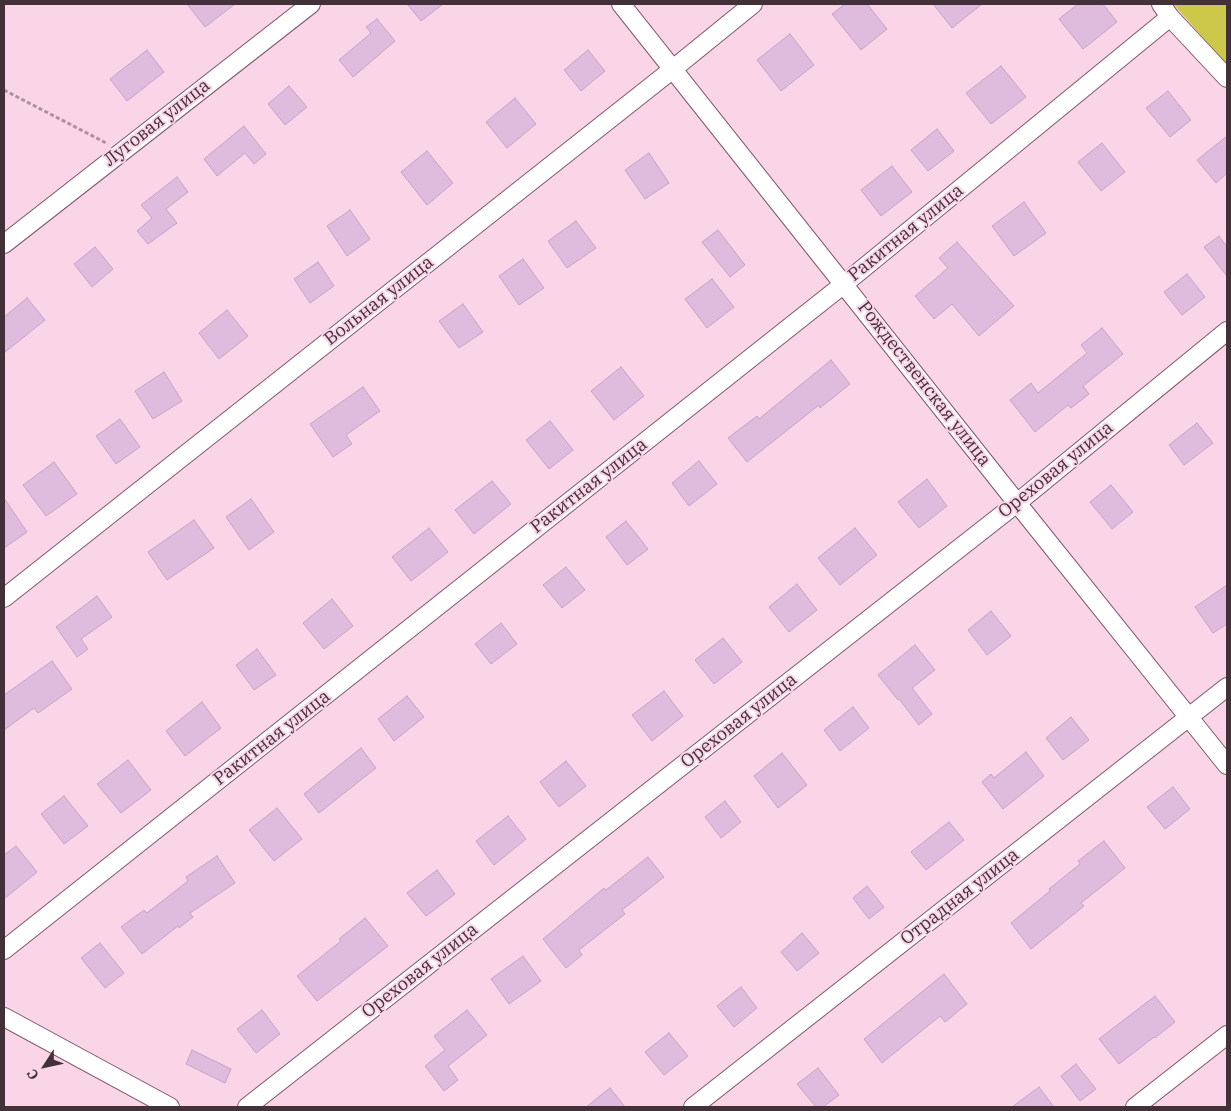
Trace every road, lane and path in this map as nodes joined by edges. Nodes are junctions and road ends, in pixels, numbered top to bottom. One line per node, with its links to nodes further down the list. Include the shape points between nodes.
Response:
1 (311, 4): 8 (street, Луговая улица)
2 (621, 4): 5 (street, Рождественская улица)
3 (753, 4): 5 (street, Вольная улица)
4 (1165, 10): 6 (street); 10 (street, Ракитная улица)
5 (673, 69): 10 (street, Рождественская улица); 13 (street, Вольная улица)
6 (1227, 78)
7 (4, 90): 8 (path)
8 (121, 151): 9 (street, Луговая улица)
9 (4, 244)
10 (844, 284): 12 (street, Рождественская улица); 17 (street, Ракитная улица)
11 (1227, 331): 12 (street, Ореховая улица)
12 (1017, 503): 15 (street, Рождественская улица); 21 (street, Ореховая улица)
13 (4, 598)
14 (1227, 687): 15 (street, Отрадная улица)
15 (1189, 717): 16 (street, Рождественская улица); 22 (street, Отрадная улица)
16 (1227, 764)
17 (4, 950)
18 (4, 1017): 20 (street)
19 (1227, 1035): 23 (street)
20 (170, 1107)
21 (247, 1107)
22 (693, 1107)
23 (1135, 1107)

